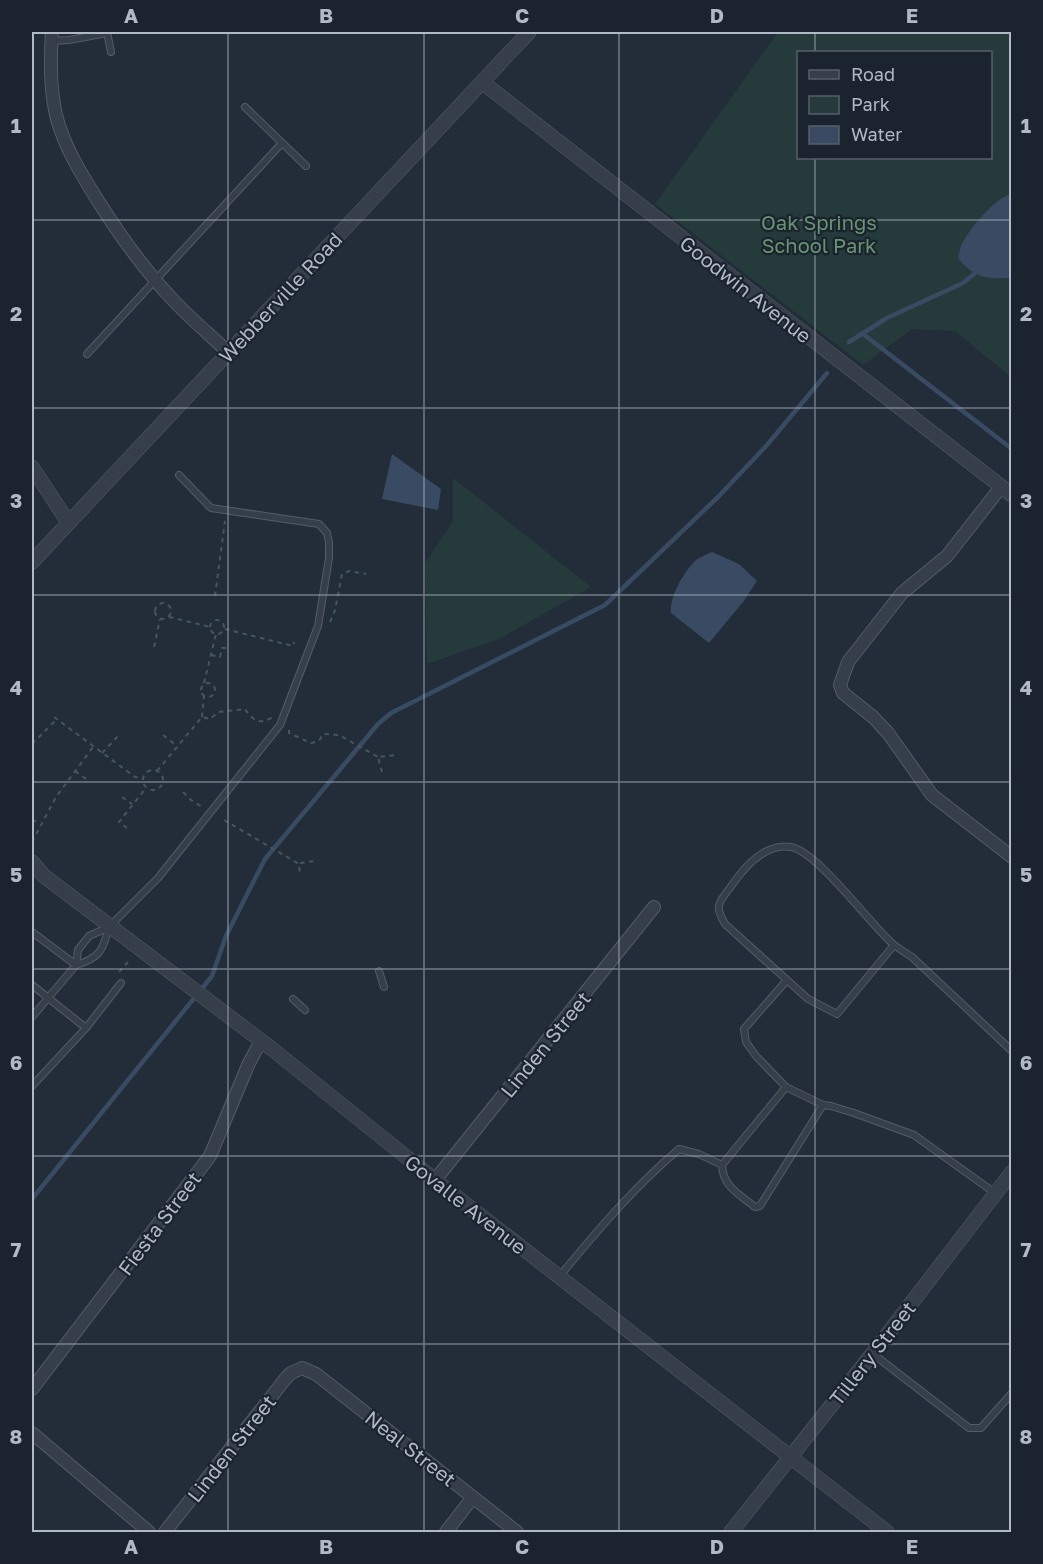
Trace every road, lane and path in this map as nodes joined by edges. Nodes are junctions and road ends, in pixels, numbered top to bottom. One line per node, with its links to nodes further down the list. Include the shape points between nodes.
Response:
1 (107, 32): 3 (lane, via 69,40); 4 (lane)
2 (529, 32): 5 (street, Webberville Road)
3 (52, 36): 9 (street, via 53,94 60,130 97,199)
4 (111, 52)
5 (482, 82): 10 (street, Webberville Road); 14 (street, Goodwin Avenue)
6 (245, 107): 7 (lane)
7 (282, 143): 8 (lane); 9 (lane)
8 (306, 166)
9 (156, 279): 10 (street); 11 (lane)
10 (228, 352): 16 (street, Webberville Road)
11 (87, 354)
12 (32, 467): 16 (street)
13 (179, 475): 15 (lane, via 211,508)
14 (1006, 491): 60 (street, via 947,556 902,593 848,662 840,685 843,693 888,733 932,795)
15 (227, 510): 19 (path); 67 (lane, via 319,524 327,532 329,558 318,626 280,725 158,878)
16 (68, 522): 17 (street, Webberville Road)
17 (32, 562)
18 (366, 574): 24 (path, via 342,574)
19 (215, 596)
20 (157, 601): 21 (path)
21 (156, 607): 22 (path, via 169,606); 23 (path, via 155,614)
22 (169, 617): 23 (path); 25 (path)
23 (160, 619): 29 (path)
24 (328, 625)
25 (210, 627): 26 (path, via 214,620 221,619); 27 (path)
26 (225, 630): 27 (path); 28 (path, via 292,646)
27 (216, 634): 31 (path)
28 (294, 642)
29 (154, 647)
30 (226, 648): 31 (path, via 222,648 220,657)
31 (211, 655): 32 (path)
32 (204, 683): 33 (path); 33 (path, via 215,690 211,696)
33 (204, 696): 35 (path)
34 (274, 714): 35 (path, via 259,722 245,709 218,712 210,719)
35 (202, 717): 41 (path)
36 (291, 727): 44 (path, via 288,733 310,743 319,741 323,734 339,735)
37 (120, 734): 42 (path)
38 (164, 735): 41 (path)
39 (32, 744): 40 (path, via 55,718)
40 (93, 747): 42 (path); 45 (path)
41 (177, 747): 46 (path)
42 (102, 753): 48 (path, via 135,777)
43 (397, 755): 44 (path)
44 (377, 757): 47 (path)
45 (75, 771): 49 (path); 57 (path)
46 (157, 771): 48 (path, via 148,771); 50 (path, via 164,784 155,790)
47 (382, 772)
48 (143, 778): 50 (path)
49 (88, 782)
50 (146, 788): 53 (path)
51 (183, 792): 54 (path)
52 (123, 797): 53 (path)
53 (132, 805): 58 (path, via 119,822)
54 (207, 809)
55 (32, 820): 57 (path)
56 (224, 820): 63 (path)
57 (40, 823): 59 (path)
58 (127, 828)
59 (32, 842)
60 (1011, 857)
61 (315, 861): 63 (path)
62 (32, 862): 64 (street, Govalle Avenue)
63 (299, 864): 65 (path)
64 (38, 873): 67 (street, Govalle Avenue)
65 (300, 876)
66 (654, 908): 90 (street, Linden Street)
67 (109, 927): 71 (lane, via 90,936 78,950); 71 (lane, via 104,946 92,961); 83 (street, Govalle Avenue)
68 (32, 932): 71 (lane)
69 (894, 945): 74 (lane, via 837,1014 808,999); 74 (lane, via 812,858 793,848 763,852 737,877 718,905 718,913 725,924); 84 (lane, via 912,957)
70 (129, 961): 73 (path)
71 (76, 965): 78 (lane)
72 (379, 971): 77 (lane)
73 (117, 974)
74 (787, 980): 86 (lane, via 744,1029 746,1042 756,1056)
75 (121, 983): 82 (lane)
76 (32, 985): 78 (lane)
77 (384, 987)
78 (48, 998): 81 (lane); 82 (lane)
79 (292, 999): 80 (lane)
80 (305, 1010)
81 (32, 1017)
82 (86, 1028): 85 (lane)
83 (261, 1041): 90 (street, Govalle Avenue); 95 (street, Fiesta Street, via 210,1156)
84 (1011, 1051)
85 (32, 1086)
86 (786, 1087): 87 (lane); 88 (lane)
87 (823, 1105): 88 (lane, via 760,1206 755,1207 730,1188); 91 (lane, via 914,1135)
88 (722, 1165): 92 (lane, via 679,1149 612,1213)
89 (1011, 1172): 91 (street, Tillery Street)
90 (435, 1180): 92 (street, Govalle Avenue)
91 (1003, 1189): 93 (street, Tillery Street)
92 (559, 1277): 98 (street, Govalle Avenue)
93 (873, 1353): 96 (lane, via 969,1428 981,1428); 98 (street, Tillery Street)
94 (302, 1368): 99 (street, Neal Street, via 316,1374); 101 (street, Linden Street, via 286,1378)
95 (32, 1389)
96 (1011, 1393)
97 (32, 1433): 100 (street)
98 (790, 1458): 104 (street, Tillery Street); 105 (street, Govalle Avenue)
99 (473, 1497): 102 (street); 103 (street, Neal Street)
100 (149, 1533)
101 (165, 1533)
102 (446, 1533)
103 (517, 1533)
104 (731, 1533)
105 (887, 1533)

